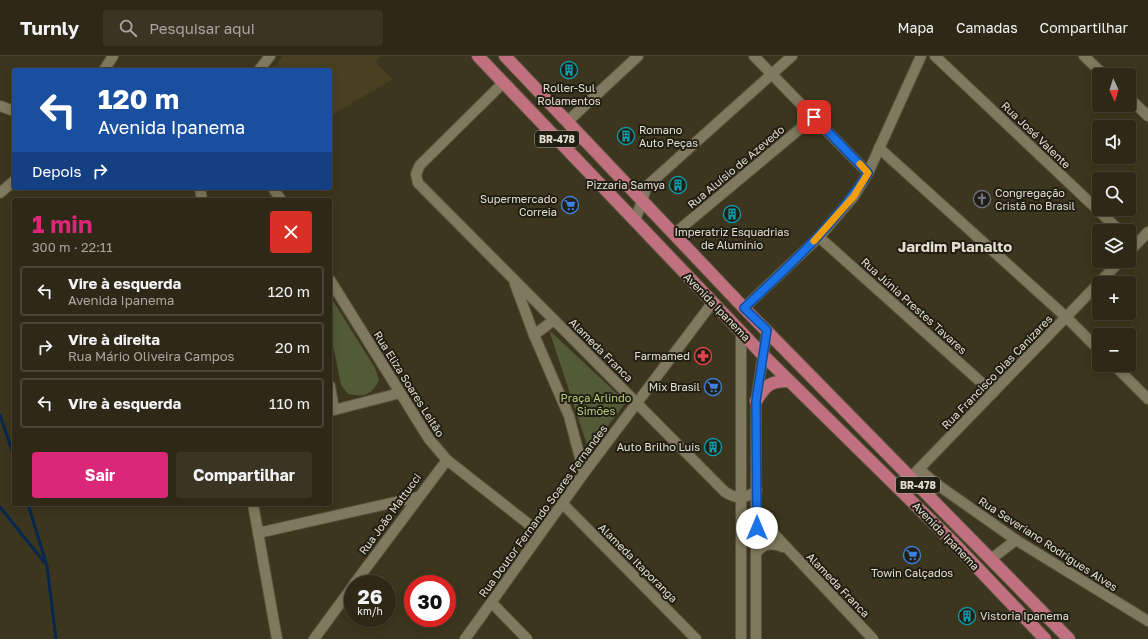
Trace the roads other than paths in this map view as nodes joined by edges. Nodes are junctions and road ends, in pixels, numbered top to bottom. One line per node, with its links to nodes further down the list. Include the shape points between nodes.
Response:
1 (113, 56): 11 (street)
2 (270, 56): 12 (street)
3 (478, 56): 15 (main road, Avenida Ipanema / BR-478)
4 (505, 56): 21 (main road, Avenida Ipanema / BR-478)
5 (638, 56): 21 (street)
6 (754, 56): 14 (street)
7 (792, 56): 14 (street)
8 (921, 56): 22 (street)
9 (935, 56): 28 (street, Rua José Valente)
10 (1084, 56): 13 (street)
11 (105, 68)
12 (261, 68)
13 (1097, 68)
14 (772, 74): 20 (street); 26 (street, via 647,186)
15 (503, 83): 27 (main road, Avenida Ipanema / BR-478); 35 (street, Alameda Franca, via 420,165 416,174 418,183)
16 (1136, 105): 19 (street)
17 (0, 106): 18 (street)
18 (12, 110)
19 (1148, 116)
20 (814, 117): 23 (street); 30 (street, Rua Aluísio de Azevedo)
21 (567, 122): 26 (main road, Avenida Ipanema / BR-478)
22 (879, 148): 23 (street); 40 (street)
23 (868, 173): 31 (street, via 854,196)
24 (12, 183): 25 (street)
25 (0, 194)
26 (642, 201): 27 (street); 30 (main road, Avenida Ipanema / BR-478)
27 (635, 221): 38 (main road, Avenida Ipanema / BR-478)
28 (1113, 224)
29 (1148, 232): 32 (street)
30 (674, 234): 39 (main road, Avenida Ipanema / BR-478)
31 (819, 237): 39 (street); 50 (street, Rua Júnia Prestes Tavares)
32 (1136, 242)
33 (1113, 268): 34 (street, Rua Francisco Dias Canizares)
34 (1106, 276)
35 (514, 280): 41 (street, Alameda Franca); 44 (street, Alameda Franca)
36 (332, 283): 49 (street, Rua Eliza Soares Leitão)
37 (1092, 290): 40 (street, Rua Francisco Dias Canizares)
38 (713, 302): 43 (main road, Avenida Ipanema / BR-478); 53 (street, Rua Doutor Fernando Soares Fernandes)
39 (744, 308): 42 (main road, Avenida Ipanema / BR-478)
40 (1066, 317): 45 (street); 50 (street, Rua Francisco Dias Canizares)
41 (554, 320): 44 (street, Alameda Franca); 53 (street, Alameda Franca)
42 (767, 330): 46 (street); 57 (main road, Avenida Ipanema / BR-478)
43 (741, 332): 46 (main road, Avenida Ipanema / BR-478); 60 (street)
44 (534, 335): 56 (street, Alameda Franca, via 569,416)
45 (1092, 343)
46 (763, 355): 48 (main road, Avenida Ipanema / BR-478); 52 (street)
47 (1121, 372): 51 (street)
48 (789, 381): 52 (main road, via 775,381 764,389); 82 (main road, Avenida Ipanema / BR-478, via 951,540)
49 (400, 393): 54 (street); 55 (street, Rua Eliza Soares Leitão, via 429,440)
50 (993, 393): 57 (street, Rua Francisco Dias Canizares)
51 (1148, 399)
52 (756, 401): 58 (street)
53 (637, 402): 56 (street, Rua Doutor Fernando Soares Fernandes); 60 (street, Alameda Franca, via 725,492 731,496)
54 (332, 410)
55 (447, 460): 59 (street, Rua João Mattucci); 65 (street, Rua Eliza Soares Leitão)
56 (584, 473): 61 (street, Rua Doutor Fernando Soares Fernandes)
57 (915, 473): 66 (street, Rua Severiano Rodrigues Alves, via 934,483); 69 (main road, Avenida Ipanema / BR-478)
58 (757, 490): 60 (street, via 752,495); 63 (street)
59 (418, 497): 64 (street); 70 (street, Rua João Mattucci)
60 (741, 497): 79 (street)
61 (563, 504): 65 (street, Rua Doutor Fernando Soares Fernandes); 78 (street, Alameda Itaporanga)
62 (254, 506): 64 (street)
63 (757, 516): 67 (street, Alameda Franca); 68 (street)
64 (258, 533): 74 (street)
65 (540, 533): 72 (street, Rua Doutor Fernando Soares Fernandes)
66 (1016, 540): 69 (street); 73 (street, Rua Severiano Rodrigues Alves)
67 (785, 548): 68 (street, via 764,545); 81 (street, Alameda Franca)
68 (756, 554): 80 (street)
69 (990, 559): 83 (main road, Avenida Ipanema / BR-478)
70 (361, 575)
71 (344, 598): 75 (street, Rua João Mattucci)
72 (492, 603): 76 (street, Rua Doutor Fernando Soares Fernandes); 77 (street)
73 (1148, 621)
74 (277, 639)
75 (314, 639)
76 (465, 639)
77 (527, 639)
78 (696, 639)
79 (741, 639)
80 (756, 639)
81 (873, 639)
82 (1044, 639)
83 (1069, 639)

